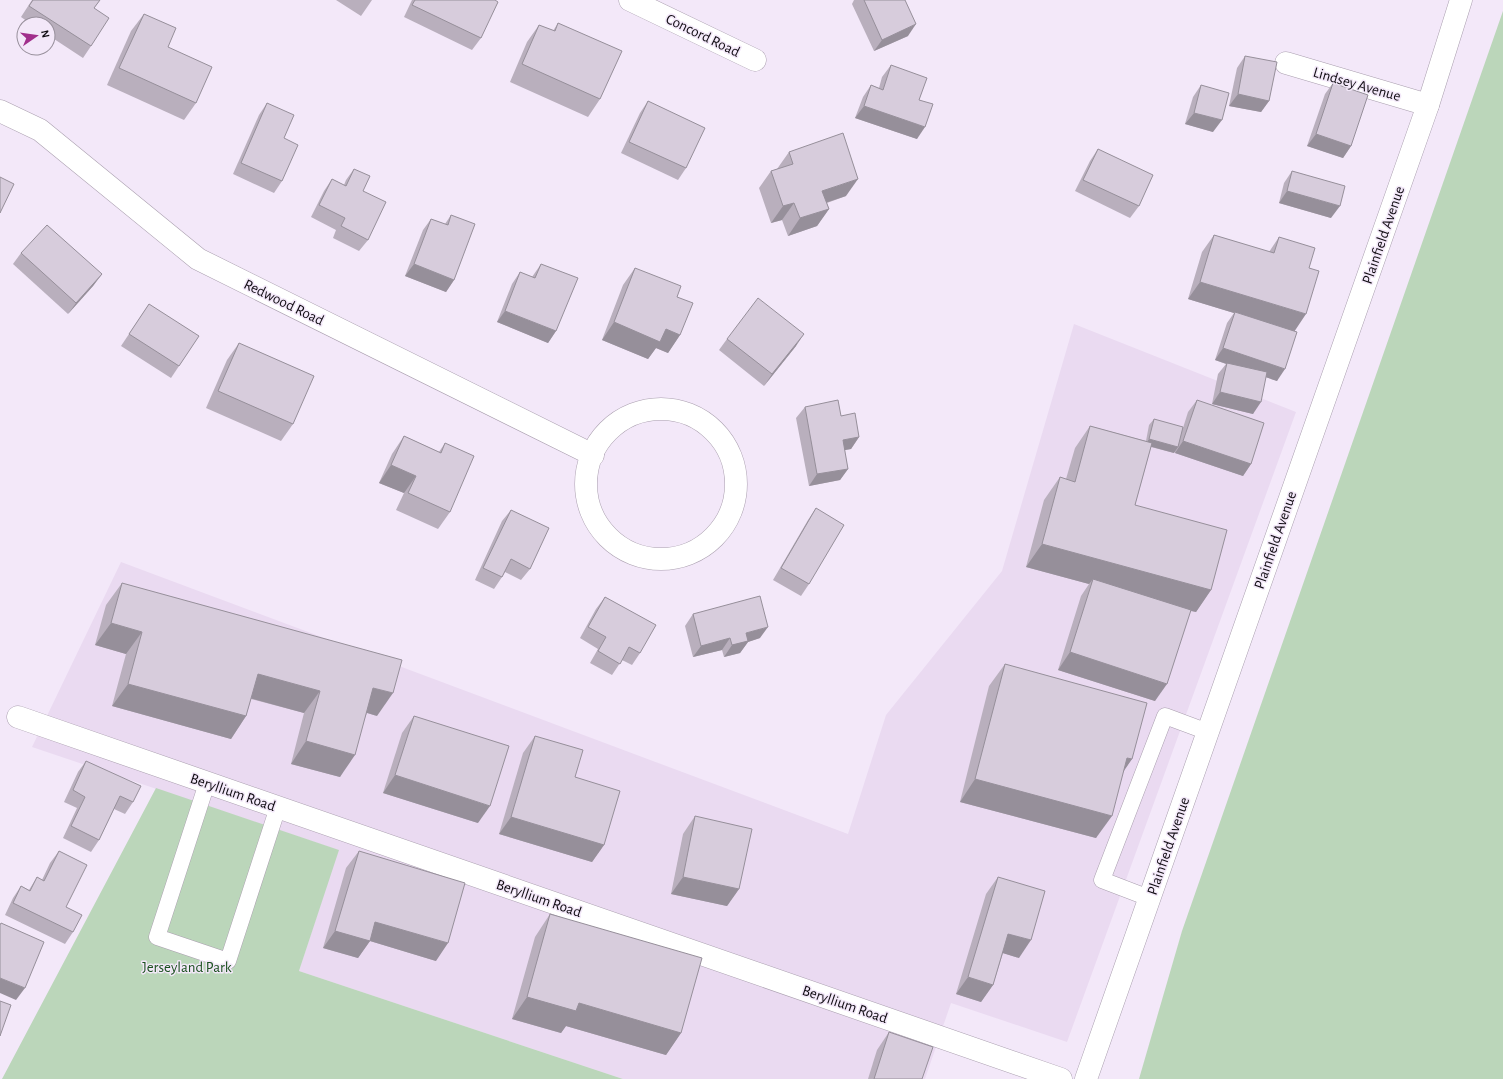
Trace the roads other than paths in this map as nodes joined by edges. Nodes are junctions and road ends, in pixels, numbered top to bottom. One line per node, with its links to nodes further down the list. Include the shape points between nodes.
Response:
1 (630, 0): 3 (street, Concord Road)
2 (1461, 0): 5 (street, Plainfield Avenue)
3 (755, 60)
4 (1286, 63): 5 (street, Lindsey Avenue)
5 (1428, 105): 9 (street, Plainfield Avenue)
6 (0, 111): 7 (street, Redwood Road, via 40,130 198,259)
7 (592, 455): 7 (street, via 586,477 593,516 606,535 625,550 639,556 663,559 700,549 718,534 730,514 736,491 735,467 730,452 716,433 684,412 660,409 637,413 616,424 600,441)
8 (18, 717): 10 (street, Beryllium Road)
9 (1208, 732): 12 (street, Plainfield Avenue); 12 (lane, via 1165,716 1102,880)
10 (207, 783): 11 (street, Beryllium Road); 11 (lane, via 157,938 228,961)
11 (278, 807): 13 (street, Beryllium Road)
12 (1149, 898): 14 (street, Plainfield Avenue)
13 (1061, 1079)
14 (1086, 1079)

